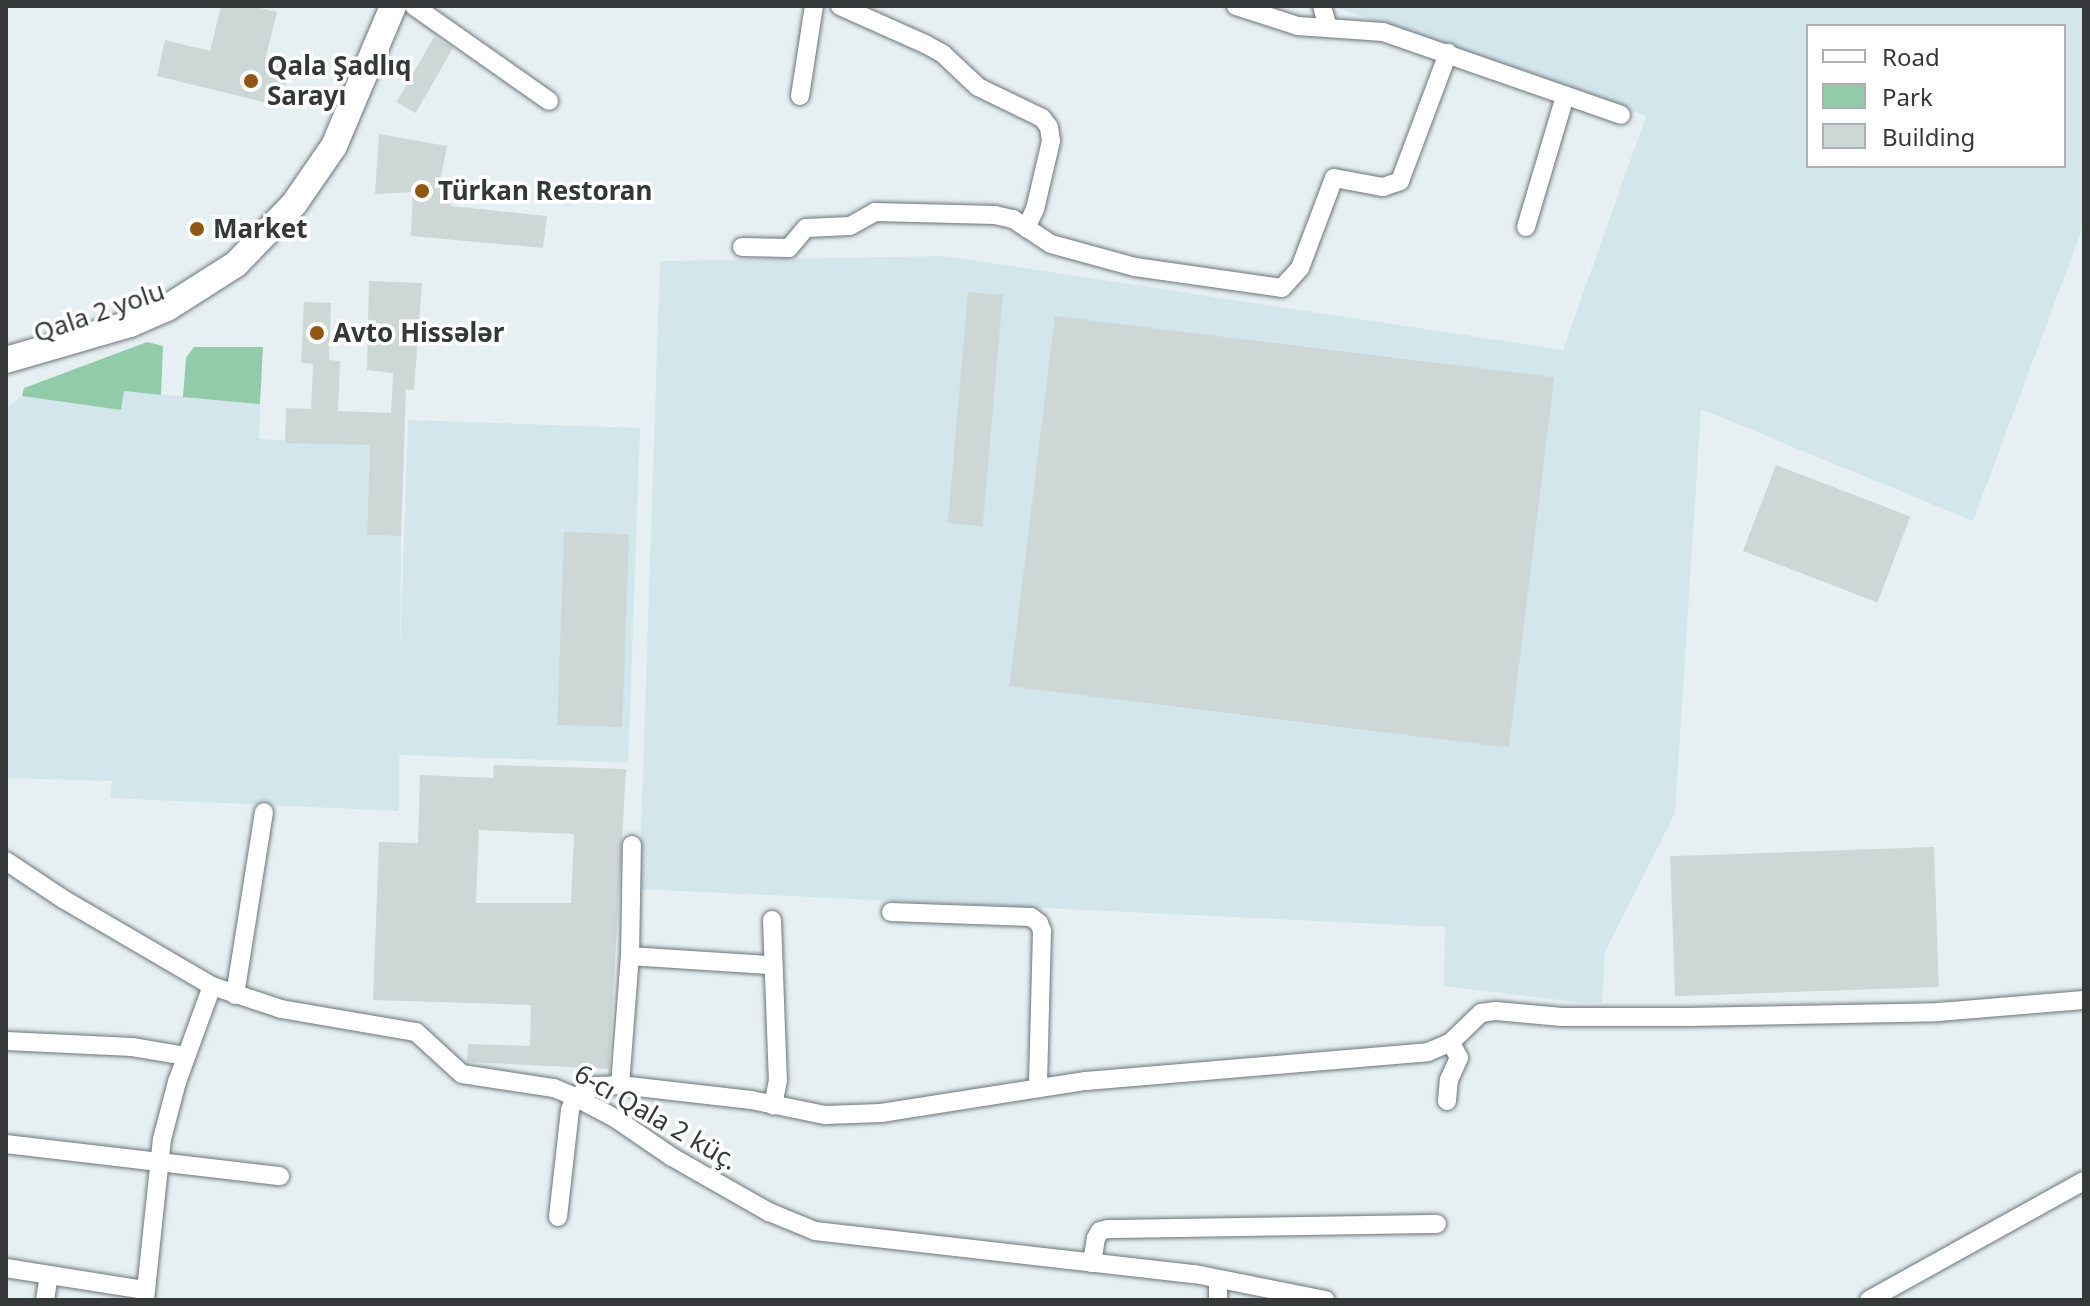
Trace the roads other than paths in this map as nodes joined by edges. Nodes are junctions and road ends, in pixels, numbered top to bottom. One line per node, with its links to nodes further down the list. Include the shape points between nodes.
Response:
1 (376, 6): 17 (main road, Qala 2 yolu, via 319,141 281,195 235,243 161,293 82,324)
2 (393, 6): 18 (main road, Qala 2 yolu, via 334,146 267,234 236,264 167,308)
3 (414, 6): 12 (street)
4 (814, 6): 10 (street)
5 (840, 6): 15 (street, via 927,45 978,87 1042,118 1051,141)
6 (1236, 6): 8 (street, via 1298,26)
7 (1322, 6): 8 (street)
8 (1328, 28): 9 (street, via 1383,32)
9 (1448, 53): 11 (street); 15 (street, via 1400,181 1383,187 1334,178 1300,268 1282,288 1135,267 1051,244)
10 (800, 96)
11 (1565, 96): 13 (street); 14 (street)
12 (549, 101)
13 (1621, 115)
14 (1526, 227)
15 (1026, 228): 16 (street, via 995,215 875,212 850,226 806,228 789,248)
16 (742, 247)
17 (6, 343)
18 (45, 350): 19 (main road, Qala 2 yolu); 20 (main road)
19 (6, 360)
20 (6, 372)
21 (264, 812): 29 (street)
22 (632, 845): 26 (street)
23 (6, 861): 28 (street, 6-cı Qala 2 küç.)
24 (891, 912): 35 (street, via 1031,917 1039,923)
25 (772, 920): 27 (street)
26 (630, 956): 27 (street); 34 (street)
27 (771, 965): 38 (street, via 778,1080)
28 (212, 986): 29 (street, 6-cı Qala 2 küç.); 33 (street)
29 (235, 995): 36 (street, 6-cı Qala 2 küç., via 317,1017 416,1032 462,1074 554,1088)
30 (2084, 1000): 32 (street, via 1938,1012 1704,1017 1562,1017 1496,1011 1481,1013)
31 (6, 1041): 33 (street, via 132,1047)
32 (1451, 1042): 35 (street, via 1428,1052); 37 (street, via 1459,1058)
33 (186, 1056): 40 (street)
34 (620, 1085): 36 (street, via 596,1086); 38 (street)
35 (1038, 1088): 38 (street, via 881,1113 825,1115)
36 (575, 1097): 43 (street); 45 (street, 6-cı Qala 2 küç., via 793,1224 815,1231)
37 (1447, 1101)
38 (773, 1106)
39 (6, 1144): 40 (street)
40 (158, 1163): 41 (street); 49 (street)
41 (280, 1176)
42 (2084, 1181): 53 (street)
43 (558, 1217)
44 (1437, 1224): 45 (street, via 1108,1229 1096,1238)
45 (1092, 1263): 48 (street, 6-cı Qala 2 küç.)
46 (6, 1268): 47 (street)
47 (49, 1276): 49 (street); 50 (street)
48 (1218, 1279): 51 (street); 52 (street, 6-cı Qala 2 küç.)
49 (145, 1295)
50 (45, 1300)
51 (1218, 1300)
52 (1325, 1300)
53 (1869, 1300)

